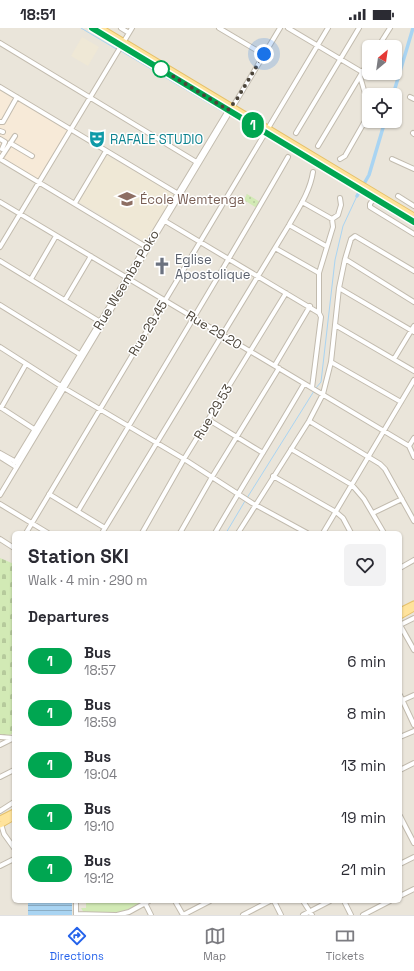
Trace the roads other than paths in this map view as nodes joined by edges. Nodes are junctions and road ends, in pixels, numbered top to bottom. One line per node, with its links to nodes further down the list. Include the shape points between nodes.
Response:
1 (92, 28): 14 (main road)
2 (101, 28): 14 (main road)
3 (121, 28): 11 (street)
4 (132, 28): 11 (street)
5 (220, 28): 16 (street)
6 (280, 28): 16 (street, Rue Weemba Poko)
7 (288, 28): 15 (street)
8 (328, 28): 15 (street, Rue 29.45)
9 (359, 28): 17 (street)
10 (390, 28): 12 (street)
11 (129, 33): 14 (street)
12 (382, 40)
13 (0, 43): 22 (street)
14 (123, 44): 22 (street); 23 (main road)
15 (318, 46): 17 (street); 27 (street, Rue 29.45)
16 (264, 54): 23 (street, Rue Weemba Poko)
17 (340, 59): 18 (street); 28 (street)
18 (361, 74): 20 (street); 32 (street)
19 (0, 87): 21 (street)
20 (364, 88)
21 (17, 97): 24 (street, via 3,122); 26 (street)
22 (91, 97): 26 (street); 40 (street)
23 (231, 109): 27 (main road); 40 (street, Rue Weemba Poko)
24 (0, 122)
25 (362, 126): 39 (street, via 345,156)
26 (71, 129): 34 (street); 43 (street)
27 (267, 130): 44 (main road); 61 (street, Rue 29.45)
28 (296, 133)
29 (15, 136): 31 (street)
30 (0, 139): 33 (street, via 5,142)
31 (10, 143): 33 (street); 35 (street)
32 (318, 146)
33 (2, 150): 37 (street)
34 (106, 151): 45 (street); 51 (street)
35 (32, 156)
36 (288, 157): 67 (street)
37 (0, 159): 43 (street)
38 (392, 159): 41 (street)
39 (340, 160)
40 (198, 163): 45 (street, Rue Weemba Poko)
41 (414, 169)
42 (313, 172): 50 (street)
43 (39, 182): 51 (street); 53 (street)
44 (369, 192): 48 (main road); 54 (main road)
45 (179, 195): 56 (street, Rue Weemba Poko); 64 (street, Rue Weemba Poko)
46 (398, 196): 52 (street)
47 (340, 198): 55 (street, via 338,215)
48 (374, 198): 57 (main road); 59 (street, via 370,207)
49 (0, 202): 53 (street, Rue 29.20)
50 (302, 202): 55 (street); 58 (street)
51 (75, 203): 64 (street)
52 (414, 206)
53 (20, 214): 60 (street, Rue 29.20); 63 (street)
54 (414, 216)
55 (332, 219): 62 (street, via 333,227)
56 (165, 221): 61 (street); 64 (street, Rue Weemba Poko)
57 (414, 222)
58 (289, 225): 62 (street); 65 (street)
59 (414, 234)
60 (56, 236): 66 (street, Rue 29.20); 74 (street)
61 (201, 242): 67 (street); 78 (street, Rue 29.45)
62 (326, 246): 71 (street)
63 (0, 247)
64 (147, 247): 73 (street, Rue Weemba Poko)
65 (275, 248): 71 (street); 72 (street)
66 (91, 256): 73 (street, Rue 29.20); 77 (street)
67 (230, 259): 72 (street); 83 (street)
68 (345, 259): 70 (street, via 351,239 355,236); 75 (street); 79 (street)
69 (0, 261): 74 (street)
70 (414, 271)
71 (318, 273): 82 (street)
72 (258, 276): 76 (street); 88 (street)
73 (128, 278): 78 (street, Rue 29.20); 84 (street, Rue Weemba Poko)
74 (30, 279): 77 (street)
75 (339, 288): 85 (street); 87 (street)
76 (286, 293): 81 (street); 90 (street, Rue 29.53)
77 (65, 300): 84 (street)
78 (165, 300): 83 (street, Rue 29.20); 105 (street, Rue 29.45)
79 (414, 302)
80 (0, 304): 91 (street)
81 (310, 306): 82 (street); 95 (street)
82 (319, 313): 101 (street, via 321,317)
83 (193, 317): 88 (street, Rue 29.20); 108 (street)
84 (102, 322): 91 (street, Rue Weemba Poko)
85 (335, 325): 92 (street); 93 (street)
86 (414, 326): 87 (street)
87 (413, 331): 92 (street)
88 (222, 334): 90 (street, Rue 29.20); 113 (street)
89 (0, 348): 94 (street)
90 (250, 351): 95 (street, Rue 29.20); 106 (street, Rue 29.53)
91 (82, 355): 100 (street, Rue Weemba Poko)
92 (394, 359): 97 (street)
93 (331, 362): 102 (street); 103 (street)
94 (26, 364): 100 (street); 104 (street)
95 (275, 365): 96 (street, Rue 29.20)
96 (279, 368): 99 (street, Rue 29.20); 111 (street)
97 (414, 371)
98 (414, 380): 103 (street)
99 (304, 384): 101 (street, Rue 29.20); 117 (street)
100 (62, 387): 105 (street); 109 (street, Rue Weemba Poko)
101 (313, 389): 102 (street)
102 (323, 394): 107 (street); 110 (street)
103 (400, 402): 110 (street)
104 (0, 407): 109 (street)
105 (99, 409): 108 (street); 126 (street, Rue 29.45)
106 (209, 420): 111 (street); 121 (street, Rue 29.53)
107 (309, 421): 115 (street); 120 (street)
108 (128, 426): 113 (street); 134 (street)
109 (36, 430): 122 (street, Rue Weemba Poko)
110 (384, 431): 114 (street); 120 (street)
111 (238, 438): 117 (street); 124 (street)
112 (414, 438): 114 (street)
113 (157, 443): 121 (street); 139 (street)
114 (409, 446): 118 (street)
115 (291, 449): 123 (street); 125 (street)
116 (0, 453): 122 (street)
117 (264, 453): 128 (street)
118 (414, 456)
119 (0, 457): 122 (street)
120 (368, 457): 125 (street); 129 (street, via 385,469)
121 (184, 459): 124 (street); 143 (street, Rue 29.53)
122 (17, 464): 127 (street, Rue Weemba Poko)
123 (273, 476): 131 (street); 135 (street)
124 (212, 477): 128 (street); 144 (street)
125 (352, 485): 135 (street); 136 (street)
126 (49, 494): 134 (street); 138 (street, Rue 29.45)
127 (0, 495)
128 (238, 495): 131 (street); 145 (street)
129 (402, 499): 133 (street); 136 (street)
130 (0, 504): 138 (street)
131 (254, 504): 146 (street); 147 (street)
132 (414, 507): 133 (street)
133 (409, 510): 137 (street)
134 (78, 511): 139 (street)
135 (336, 512): 148 (street); 149 (street, via 343,518)
136 (373, 513): 150 (street)
137 (414, 521)
138 (32, 523): 140 (street, Rue 29.45); 141 (street)
139 (105, 528): 142 (street)
140 (27, 531)
141 (45, 531)
142 (103, 531)
143 (143, 531)
144 (181, 531)
145 (216, 531)
146 (240, 531)
147 (303, 531)
148 (324, 531)
149 (350, 531)
150 (383, 531)
151 (0, 540): 152 (street)
152 (12, 547)
153 (414, 560): 154 (street)
154 (402, 566)
155 (414, 604): 157 (main road)
156 (414, 608): 158 (main road)
157 (402, 610)
158 (402, 615)
159 (414, 618): 160 (street)
160 (402, 624)
161 (402, 629): 162 (street)
162 (414, 650)
163 (414, 695): 164 (street)
164 (403, 700): 165 (street)
165 (414, 724)
166 (414, 731): 167 (street)
167 (402, 736)
168 (0, 737): 169 (street)
169 (12, 738)
170 (12, 739): 171 (street)
171 (0, 745)
172 (414, 763): 173 (street)
173 (402, 769)
174 (12, 771): 175 (street)
175 (0, 777)
176 (12, 803): 177 (street)
177 (0, 811)
178 (12, 814): 181 (main road)
179 (12, 818): 181 (main road)
180 (402, 820): 183 (street)
181 (0, 823): 182 (street)
182 (2, 836): 184 (street)
183 (414, 843)
184 (12, 846)
185 (414, 857): 187 (street)
186 (12, 860): 188 (street)
187 (402, 863)
188 (0, 866)
189 (414, 889): 190 (street)
190 (402, 895)
191 (76, 903): 203 (street)
192 (144, 903): 204 (street, via 129,912)
193 (146, 903): 205 (street)
194 (176, 903): 206 (street)
195 (206, 903): 206 (street)
196 (266, 903): 207 (street)
197 (275, 903): 208 (street)
198 (304, 903): 202 (street)
199 (327, 903): 202 (street)
200 (345, 903): 210 (street)
201 (386, 903): 211 (street)
202 (311, 913): 209 (street)
203 (76, 914): 204 (street)
204 (116, 915)
205 (151, 915)
206 (183, 915)
207 (243, 915)
208 (281, 915)
209 (303, 915)
210 (351, 915)
211 (363, 915)

